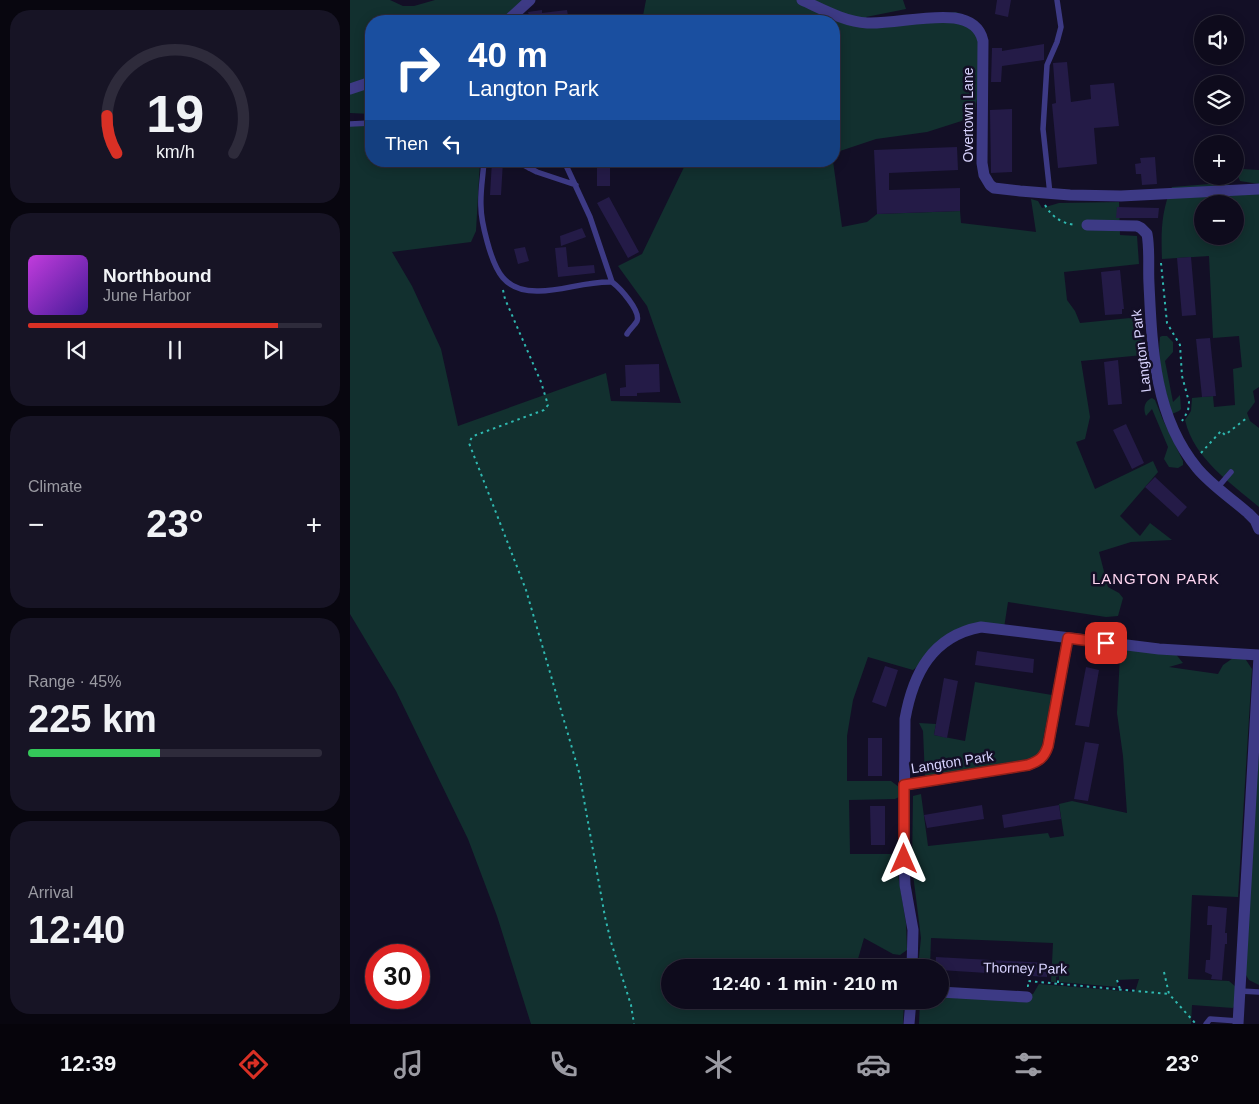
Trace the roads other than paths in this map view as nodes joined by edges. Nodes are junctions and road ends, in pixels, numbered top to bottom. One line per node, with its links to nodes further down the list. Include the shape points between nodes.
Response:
1 (530, 0): 4 (street)
2 (802, 0): 5 (street, Overtown Lane)
3 (1057, 0): 16 (lane, via 1060,27 1047,65 1043,128)
4 (514, 15)
5 (838, 15)
6 (840, 16): 16 (street, Overtown Lane, via 870,23 943,7 970,13 979,23 983,42 984,174 994,188)
7 (365, 84): 8 (street)
8 (350, 89)
9 (365, 123): 10 (lane)
10 (350, 124)
11 (483, 167): 18 (lane, via 482,220 493,262 504,280 526,290 540,291)
12 (567, 167): 14 (lane)
13 (529, 168): 14 (lane)
14 (576, 185): 18 (lane)
15 (1259, 189): 16 (street, Overtown Lane, via 1121,196)
16 (1046, 193)
17 (1087, 225): 21 (street, Langton Park, via 1137,226 1147,234 1156,372 1164,409 1188,456)
18 (612, 282): 19 (lane, via 637,313 637,321)
19 (626, 334)
20 (1231, 472): 21 (lane)
21 (1218, 488): 22 (street, Langton Park, via 1255,520)
22 (1259, 529)
23 (1068, 638): 24 (street, Langton Park); 25 (street, Langton Park, via 1048,746 1040,760 1028,765); 25 (street, Langton Park, via 981,627 953,636 935,650 918,674 908,703)
24 (1259, 656): 27 (street, Langton Park)
25 (904, 785): 26 (street, via 904,859 913,930)
26 (912, 959)
27 (1240, 991): 28 (lane); 32 (street)
28 (1259, 992)
29 (949, 993): 30 (street, Thorney Park)
30 (1027, 997)
31 (910, 1009): 33 (street)
32 (1238, 1022): 34 (lane, via 1210,1019)
33 (909, 1024)
34 (1206, 1024)

